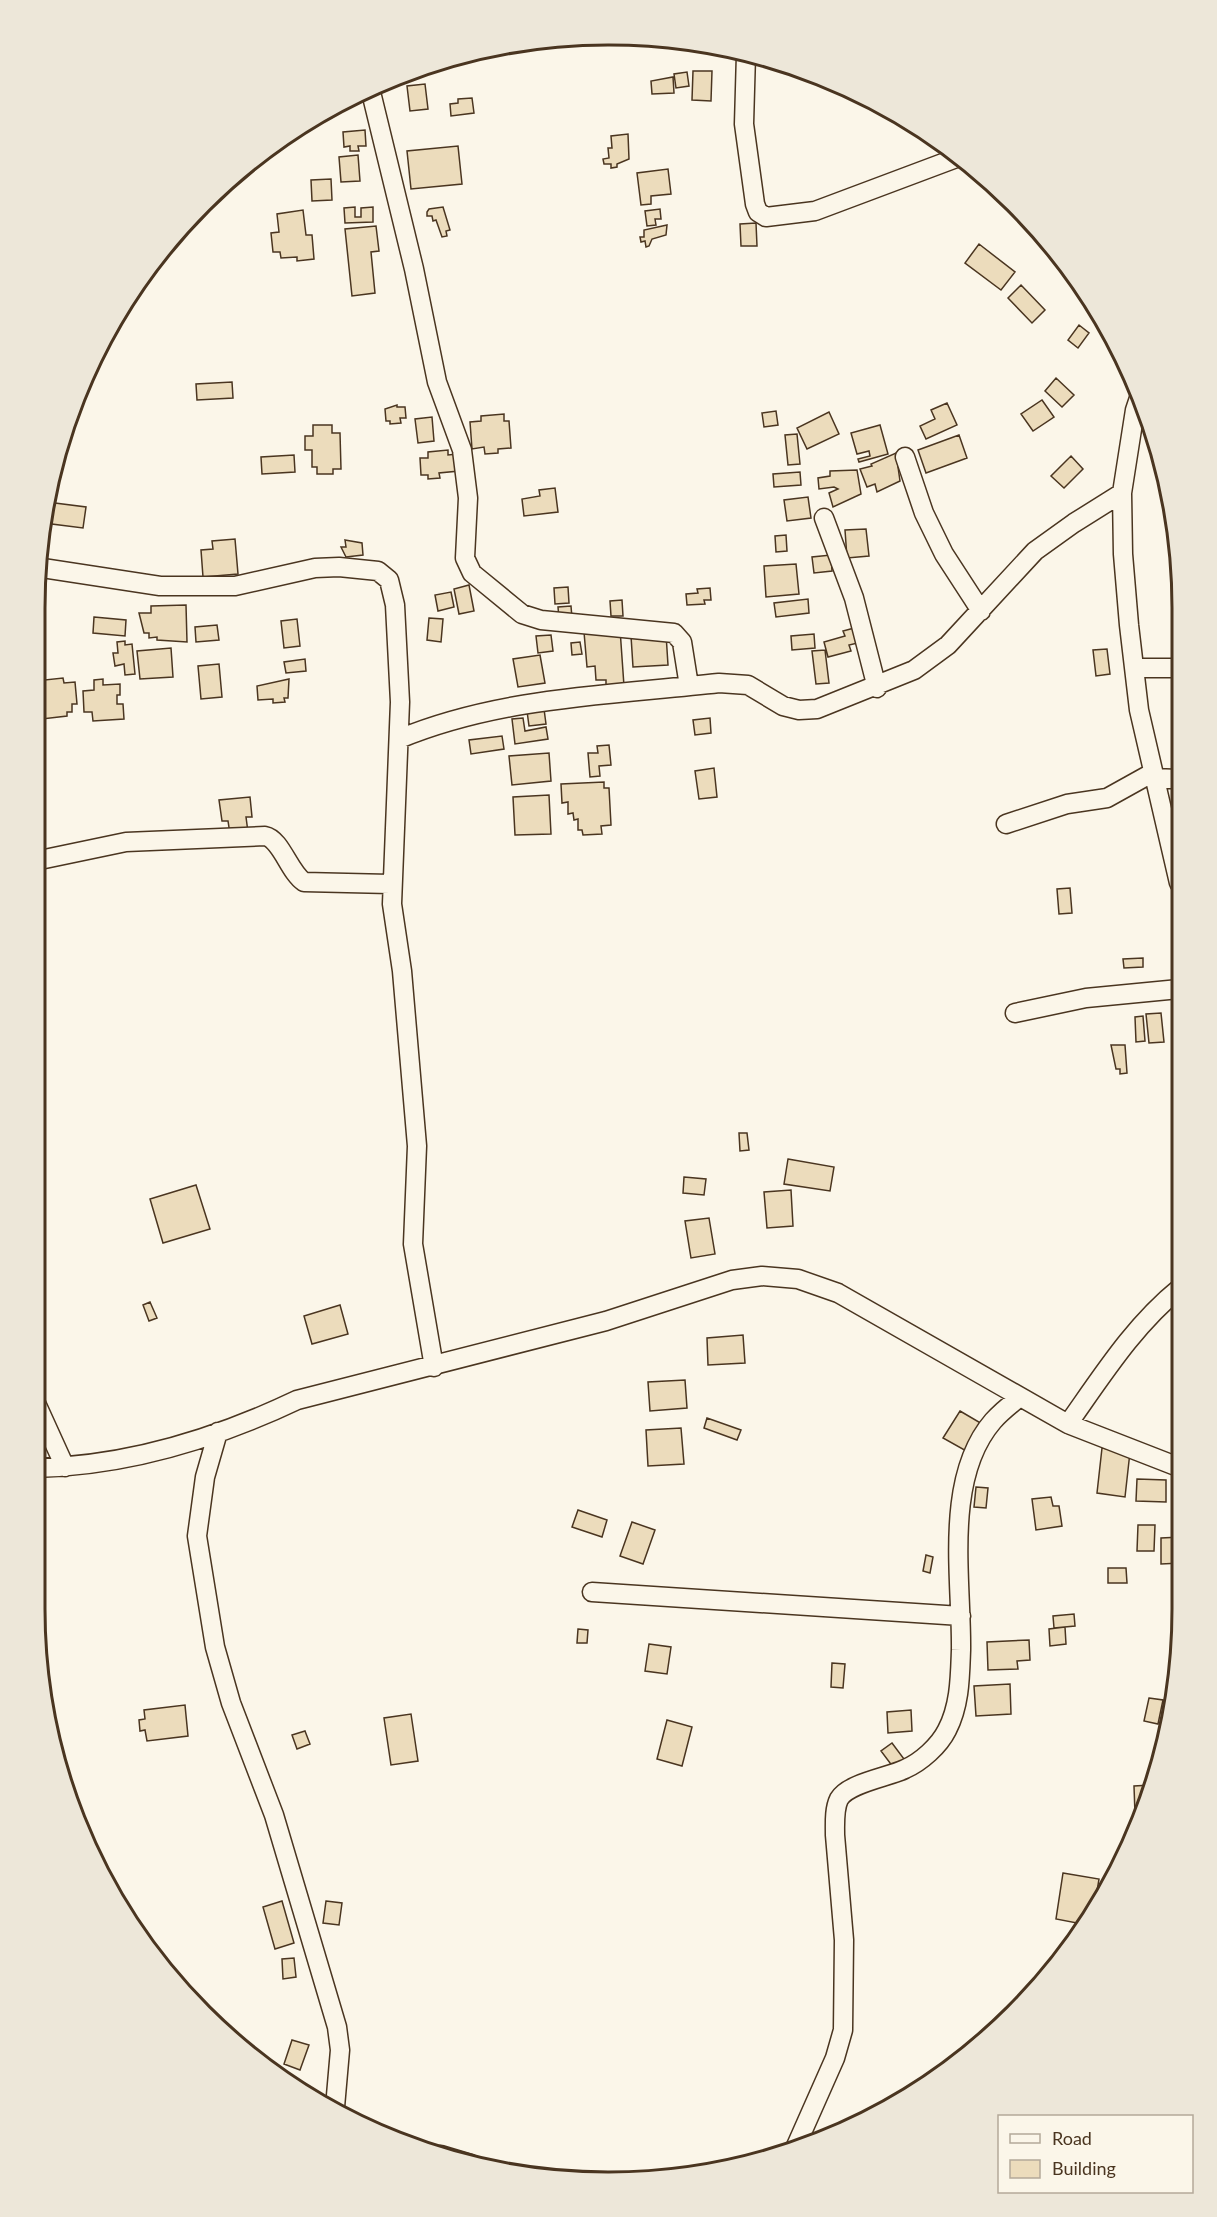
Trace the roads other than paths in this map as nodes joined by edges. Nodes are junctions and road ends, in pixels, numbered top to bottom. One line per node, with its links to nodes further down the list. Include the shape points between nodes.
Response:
1 (746, 62): 3 (street, via 744,124 755,204 766,217 815,211)
2 (372, 97): 12 (street, via 437,382 462,450 468,498 465,558 472,573 522,614 541,620 674,633 682,642)
3 (950, 160)
4 (1135, 409): 6 (street)
5 (905, 457): 9 (street, via 934,534)
6 (1122, 493): 9 (street, via 1035,551); 10 (street, via 1123,554)
7 (824, 518): 13 (street, via 854,598)
8 (46, 569): 14 (street, via 160,586 235,586 315,568 378,571 389,580 395,605)
9 (981, 611): 13 (street, via 931,660)
10 (1135, 668): 11 (street); 15 (street)
11 (1172, 668)
12 (689, 686): 13 (street, via 733,682 748,685 783,706 799,710 817,709); 14 (street, via 539,701 456,719)
13 (877, 688)
14 (399, 739): 20 (street)
15 (1153, 776): 16 (street); 17 (street, via 1107,798 1067,804); 18 (street)
16 (1172, 778)
17 (1006, 824)
18 (1172, 854)
19 (45, 859): 20 (street, via 126,842 266,836 275,841 304,882)
20 (390, 884): 24 (street, via 417,1146 413,1244)
21 (1172, 990): 22 (street, via 1086,998)
22 (1015, 1013)
23 (1172, 1295): 27 (street, via 1124,1347)
24 (434, 1367): 25 (street, via 606,1321 732,1280 762,1276 798,1279 838,1293); 28 (street, via 297,1400)
25 (1020, 1396): 27 (street); 33 (street, via 992,1422 974,1452 968,1472 960,1511)
26 (45, 1423): 30 (street)
27 (1068, 1424): 29 (street)
28 (218, 1432): 30 (street, via 134,1456); 34 (street, via 205,1477 197,1536 202,1574 215,1647 231,1703 274,1815 337,2027 340,2050)
29 (1172, 1464)
30 (65, 1467): 31 (street)
31 (45, 1468)
32 (592, 1592): 33 (street)
33 (961, 1616): 35 (street, via 960,1691 948,1730 924,1757 906,1769 847,1791 839,1799 835,1826 844,1940 843,2030)
34 (335, 2102)
35 (803, 2137)

